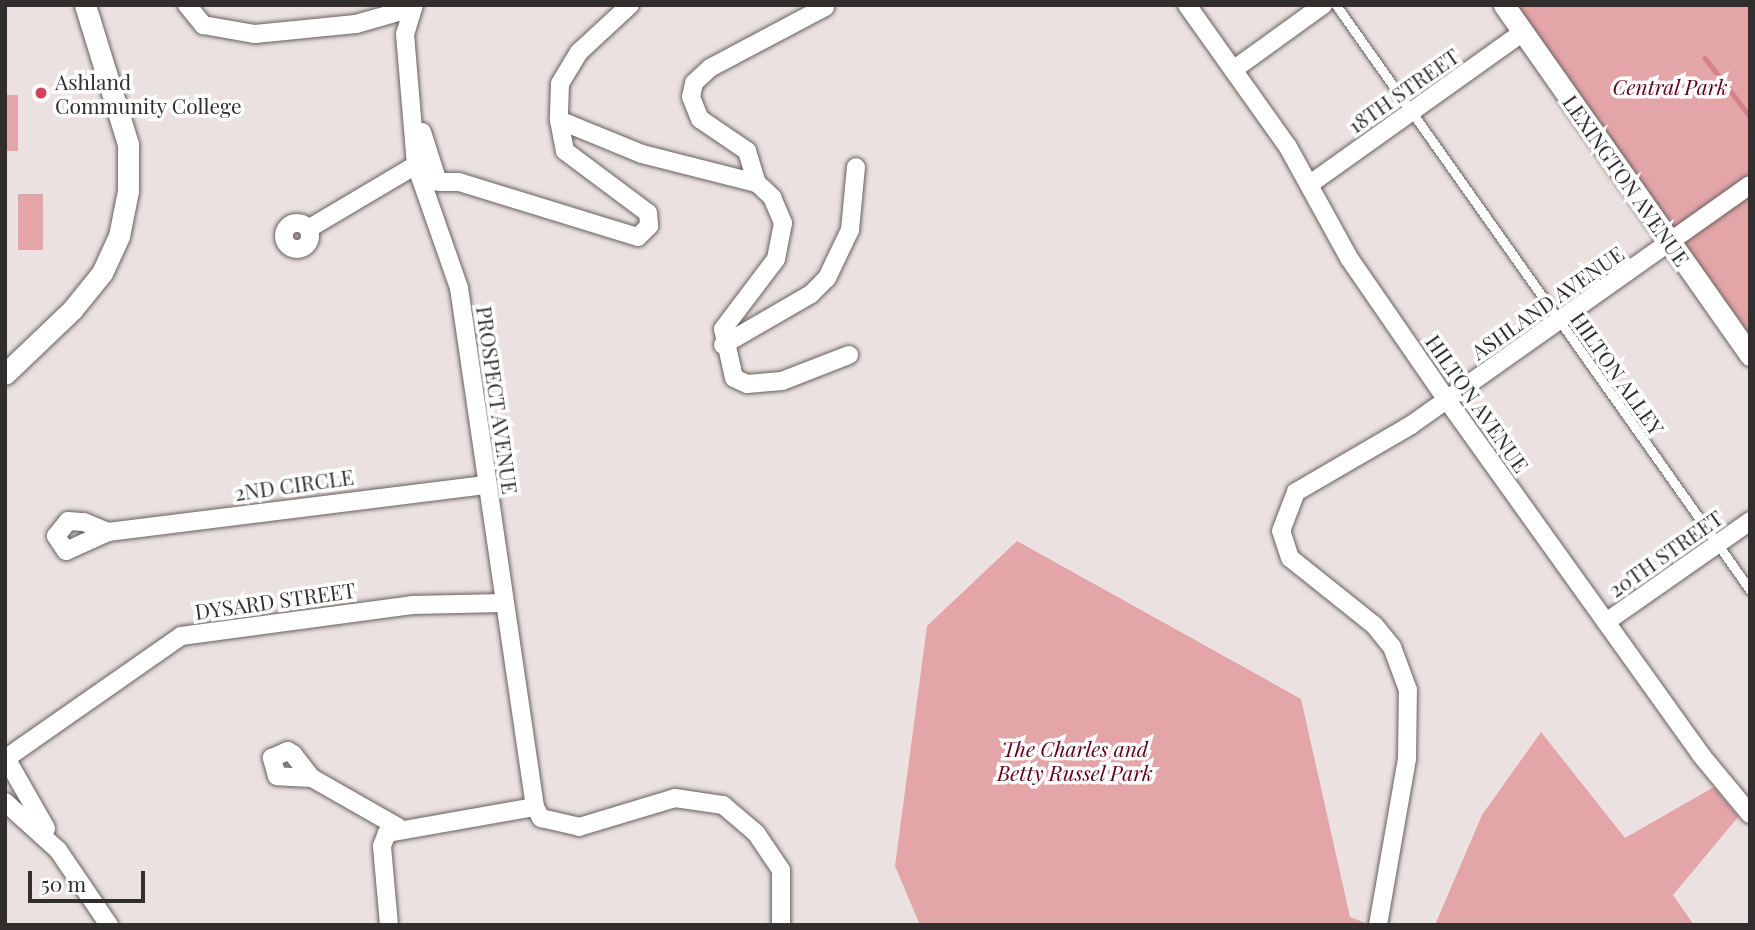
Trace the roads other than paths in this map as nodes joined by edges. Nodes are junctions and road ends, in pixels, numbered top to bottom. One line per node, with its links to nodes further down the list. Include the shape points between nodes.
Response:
1 (85, 5): 26 (street, via 128,144 128,191 119,236 102,274 72,310)
2 (187, 5): 8 (street, via 203,25 255,34 337,27)
3 (630, 5): 14 (street, via 579,51 560,84)
4 (1187, 5): 11 (street, HILTON AVENUE)
5 (1324, 5): 11 (street)
6 (1336, 5): 13 (lane, HILTON ALLEY)
7 (1504, 5): 10 (street, LEXINGTON AVENUE)
8 (413, 7): 12 (street, PROSPECT AVENUE, via 405,34)
9 (825, 7): 17 (street, via 694,83 691,97 700,120 747,151)
10 (1523, 32): 13 (street, 18TH STREET); 21 (street, LEXINGTON AVENUE)
11 (1233, 70): 18 (street, HILTON AVENUE)
12 (407, 89): 14 (street, via 438,182 458,182 638,237 649,226 648,214 565,151); 15 (street, PROSPECT AVENUE)
13 (1413, 111): 18 (street, 18TH STREET); 22 (lane, HILTON ALLEY)
14 (559, 120): 17 (street, via 642,154)
15 (416, 165): 20 (street); 28 (street, PROSPECT AVENUE, via 459,288)
16 (856, 167): 23 (street, via 850,230 827,278 811,294)
17 (757, 183): 23 (street, via 779,210 780,247 765,275 729,314)
18 (1310, 184): 27 (street, HILTON AVENUE, via 1349,258)
19 (1750, 185): 21 (street, ASHLAND AVENUE)
20 (308, 229)
21 (1670, 242): 22 (street, ASHLAND AVENUE); 25 (street, LEXINGTON AVENUE)
22 (1560, 321): 27 (street, ASHLAND AVENUE); 31 (lane, HILTON ALLEY)
23 (723, 345): 24 (street, via 734,378 747,384 782,381)
24 (849, 355)
25 (1750, 355)
26 (5, 374)
27 (1447, 400): 34 (street, HILTON AVENUE); 45 (street, ASHLAND AVENUE, via 1313,477 1296,492 1280,531 1303,574 1374,625 1392,647 1408,690 1407,758)
28 (487, 485): 30 (street, 2ND CIRCLE); 33 (street, PROSPECT AVENUE)
29 (1750, 522): 31 (street, 20TH STREET)
30 (108, 532)
31 (1717, 545): 32 (lane, HILTON ALLEY); 34 (street, 20TH STREET)
32 (1750, 590)
33 (504, 603): 35 (street, DYSARD STREET, via 412,605 181,636); 38 (street, PROSPECT AVENUE)
34 (1606, 622): 39 (street, HILTON AVENUE)
35 (6, 759): 41 (street, DYSARD STREET)
36 (312, 778): 40 (street)
37 (5, 802): 41 (street)
38 (535, 807): 40 (street); 44 (street, via 541,818 579,827 675,799 723,805 756,833 781,870)
39 (1750, 814)
40 (398, 827): 43 (street, via 382,846)
41 (58, 849): 42 (street)
42 (109, 925)
43 (389, 925)
44 (781, 925)
45 (1378, 925)

